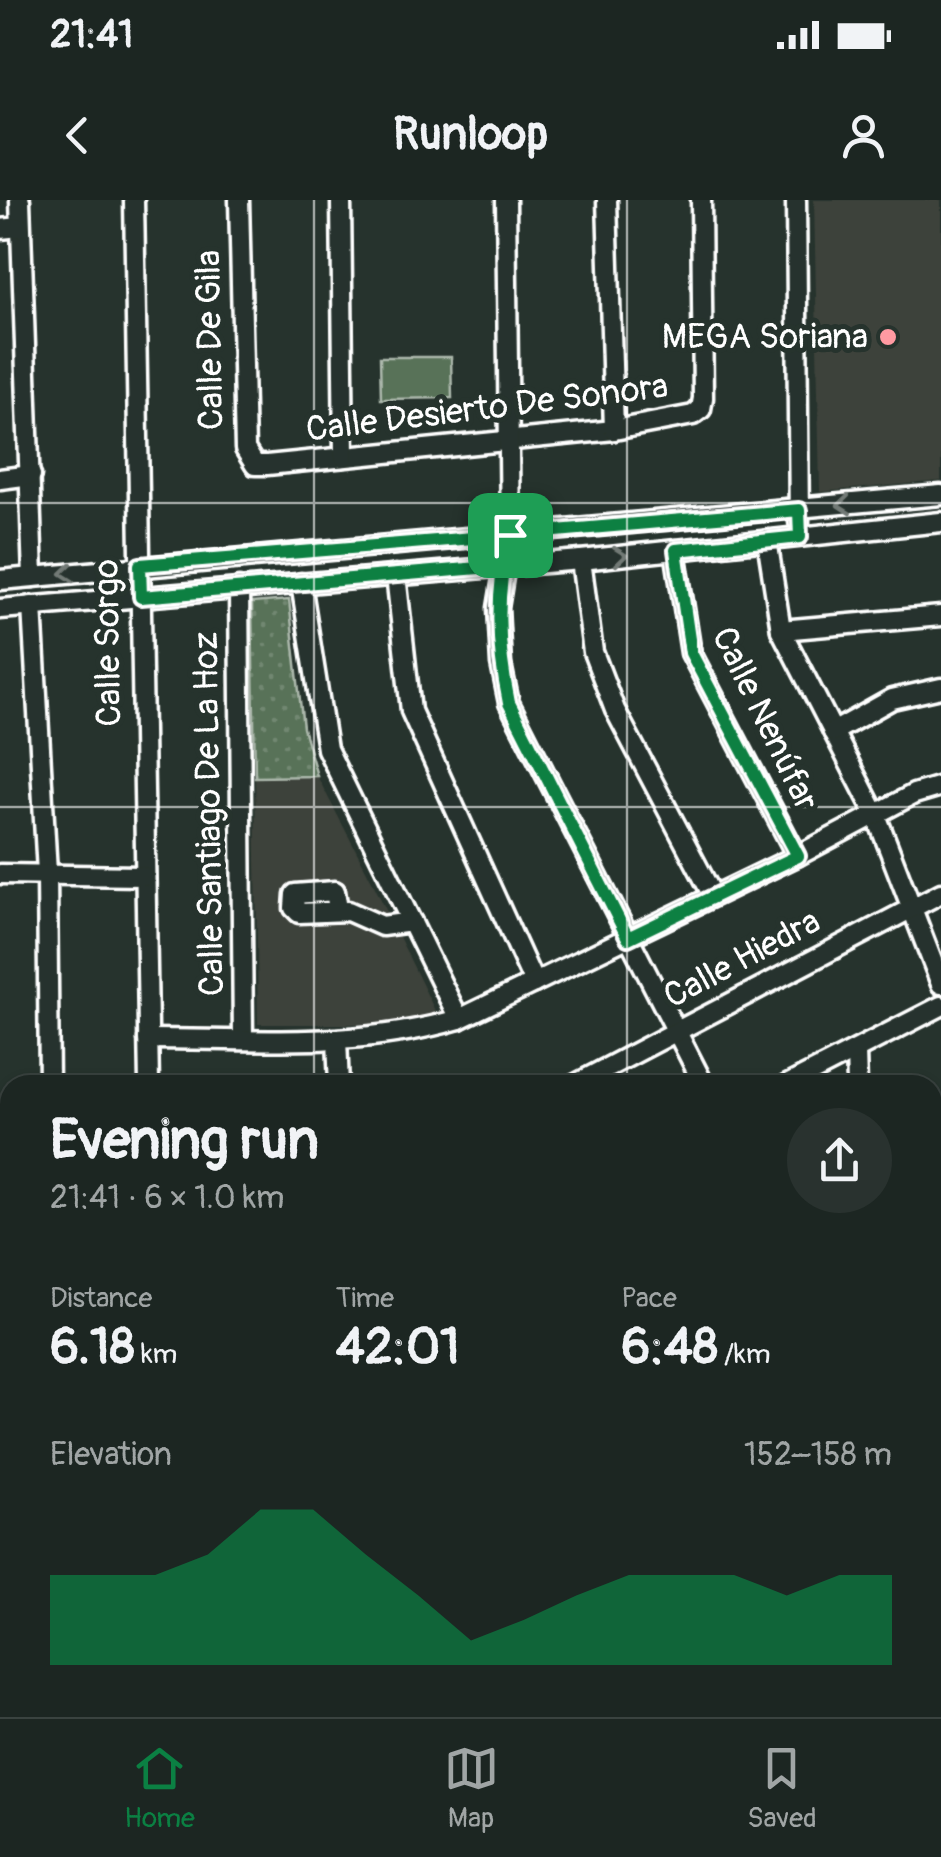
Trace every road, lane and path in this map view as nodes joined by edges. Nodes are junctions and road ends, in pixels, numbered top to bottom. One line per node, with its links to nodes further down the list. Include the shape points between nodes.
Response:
1 (20, 200): 9 (street)
2 (134, 200): 25 (street, Calle Sorgo)
3 (239, 200): 14 (street, Calle De Gila, via 246,449 255,465)
4 (341, 200): 13 (street)
5 (506, 200): 12 (street)
6 (606, 200): 11 (street)
7 (701, 200): 11 (street, Calle Desierto De Sonora, via 701,410)
8 (796, 200): 18 (street)
9 (20, 227): 10 (street); 15 (street)
10 (0, 229)
11 (614, 430): 12 (street, Calle Desierto De Sonora)
12 (508, 439): 13 (street, Calle Desierto De Sonora); 20 (street)
13 (344, 457): 14 (street, Calle Desierto De Sonora)
14 (267, 465)
15 (31, 475): 16 (street); 28 (street)
16 (0, 478)
17 (941, 496): 18 (street, one-way to 18)
18 (799, 510): 20 (street); 21 (street)
19 (941, 522): 21 (street)
20 (510, 535): 25 (street); 26 (street)
21 (800, 537): 22 (street)
22 (766, 540): 23 (street); 36 (street)
23 (676, 550): 24 (street, one-way to 23); 41 (street, Calle Nenúfar, via 691,653)
24 (581, 560): 26 (street); 46 (street, via 593,652 610,695)
25 (140, 565): 28 (street, one-way to 28); 32 (street, Calle Sorgo)
26 (502, 566): 27 (street); 50 (street, via 500,664 509,703)
27 (396, 575): 30 (street); 51 (street, via 410,711)
28 (33, 577): 29 (street)
29 (0, 580)
30 (301, 583): 31 (street); 49 (street, via 327,749)
31 (239, 588): 32 (street); 57 (street, Calle Santiago De La Hoz)
32 (141, 597): 33 (street); 44 (street, Calle Sorgo)
33 (32, 606): 34 (street); 42 (street)
34 (0, 609)
35 (941, 616): 36 (street)
36 (781, 630): 38 (street)
37 (941, 688): 38 (street, via 892,699)
38 (833, 732): 40 (street)
39 (941, 786): 40 (street)
40 (876, 815): 41 (street); 47 (street)
41 (798, 856): 46 (street)
42 (47, 873): 43 (street); 44 (street); 60 (street)
43 (0, 874)
44 (142, 876): 56 (street, Calle Sorgo)
45 (941, 893): 47 (street, Calle Hiedra)
46 (714, 896): 50 (street)
47 (912, 906): 52 (street); 55 (street, Calle Hiedra)
48 (338, 910): 49 (street, via 382,926)
49 (412, 922): 54 (street)
50 (628, 938): 51 (street); 55 (street)
51 (534, 982): 54 (street)
52 (941, 984)
53 (941, 1006): 59 (street)
54 (459, 1019): 58 (street, via 410,1034)
55 (676, 1031): 63 (street, Calle Hiedra); 64 (street)
56 (148, 1039): 57 (street); 61 (street, Calle Sorgo)
57 (244, 1039): 58 (street)
58 (337, 1040): 62 (street)
59 (856, 1051): 65 (street); 66 (street)
60 (49, 1075)
61 (149, 1075)
62 (339, 1075)
63 (593, 1075)
64 (699, 1075)
65 (807, 1075)
66 (857, 1075)

